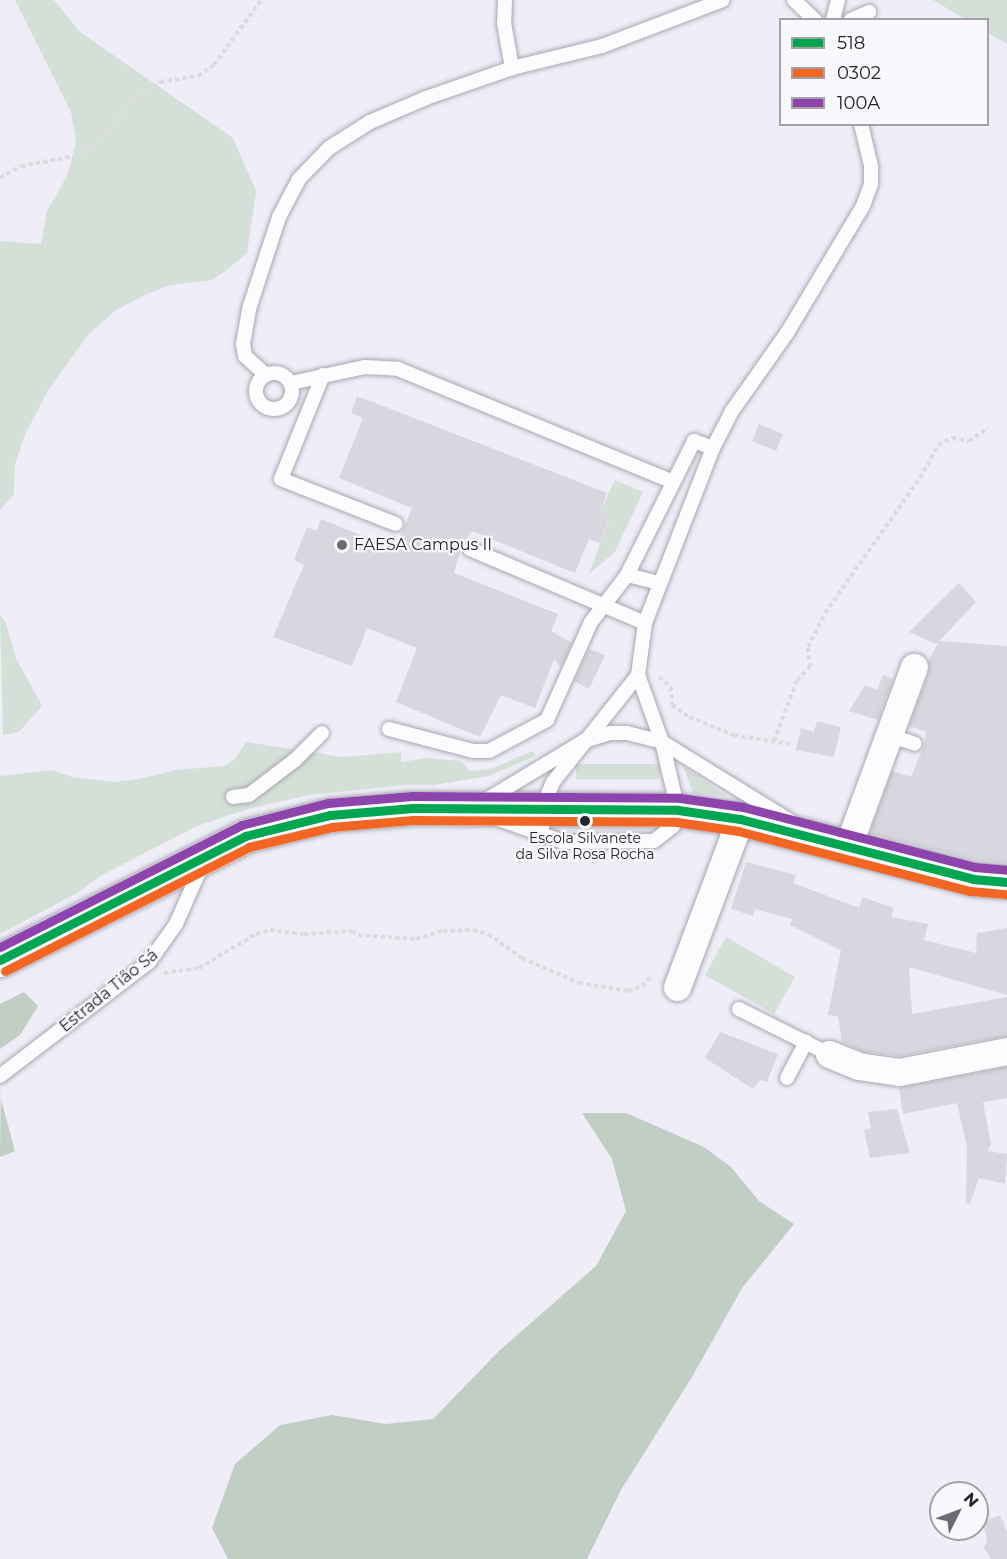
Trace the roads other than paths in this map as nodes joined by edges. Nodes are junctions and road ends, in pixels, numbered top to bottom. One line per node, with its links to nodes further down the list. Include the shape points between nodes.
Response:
1 (505, 0): 9 (lane, via 504,23)
2 (723, 0): 9 (lane, via 602,46)
3 (795, 0): 6 (lane)
4 (838, 0): 7 (lane)
5 (869, 12): 8 (lane)
6 (813, 18)
7 (834, 18)
8 (856, 18)
9 (512, 68): 11 (lane, via 370,122 329,148 299,179 279,217 249,309 243,344 245,356)
10 (861, 126): 14 (lane, via 871,166 871,184 863,206 788,333 732,411)
11 (266, 375): 13 (lane, via 279,374); 13 (lane, via 260,381 257,397 270,409 286,406 291,399)
12 (323, 375): 13 (lane); 15 (lane, via 374,366 398,369); 16 (lane, via 281,479)
13 (291, 384)
14 (713, 448): 15 (lane, via 694,441); 19 (lane)
15 (671, 481): 18 (lane)
16 (396, 524)
17 (470, 549): 20 (lane)
18 (627, 575): 19 (lane); 20 (lane)
19 (658, 583): 21 (lane)
20 (603, 604): 21 (lane); 24 (lane, via 574,659 557,705 540,725 489,751 473,751)
21 (645, 623): 23 (lane)
22 (914, 667): 26 (street)
23 (638, 675): 27 (lane); 28 (lane)
24 (389, 729)
25 (322, 733): 30 (lane, via 295,760 249,795)
26 (888, 735): 29 (lane); 36 (street)
27 (584, 741): 28 (lane, via 618,733); 31 (lane, via 528,772); 34 (lane, via 553,782)
28 (662, 742): 32 (lane); 35 (lane)
29 (915, 744)
30 (233, 797)
31 (474, 809): 34 (main road); 37 (main road, via 413,808 330,815 245,836)
32 (678, 810): 33 (main road); 34 (main road)
33 (740, 819): 35 (main road); 40 (street)
34 (542, 822)
35 (814, 837): 36 (main road)
36 (848, 846): 38 (main road, via 963,877)
37 (207, 853): 39 (main road, via 83,921); 44 (lane, Estrada Tião Sá, via 176,924 149,962)
38 (1007, 882)
39 (0, 960)
40 (677, 987)
41 (739, 1009): 42 (lane)
42 (817, 1048): 43 (street, via 858,1066 899,1072); 45 (lane)
43 (1007, 1051)
44 (0, 1076)
45 (787, 1078)

